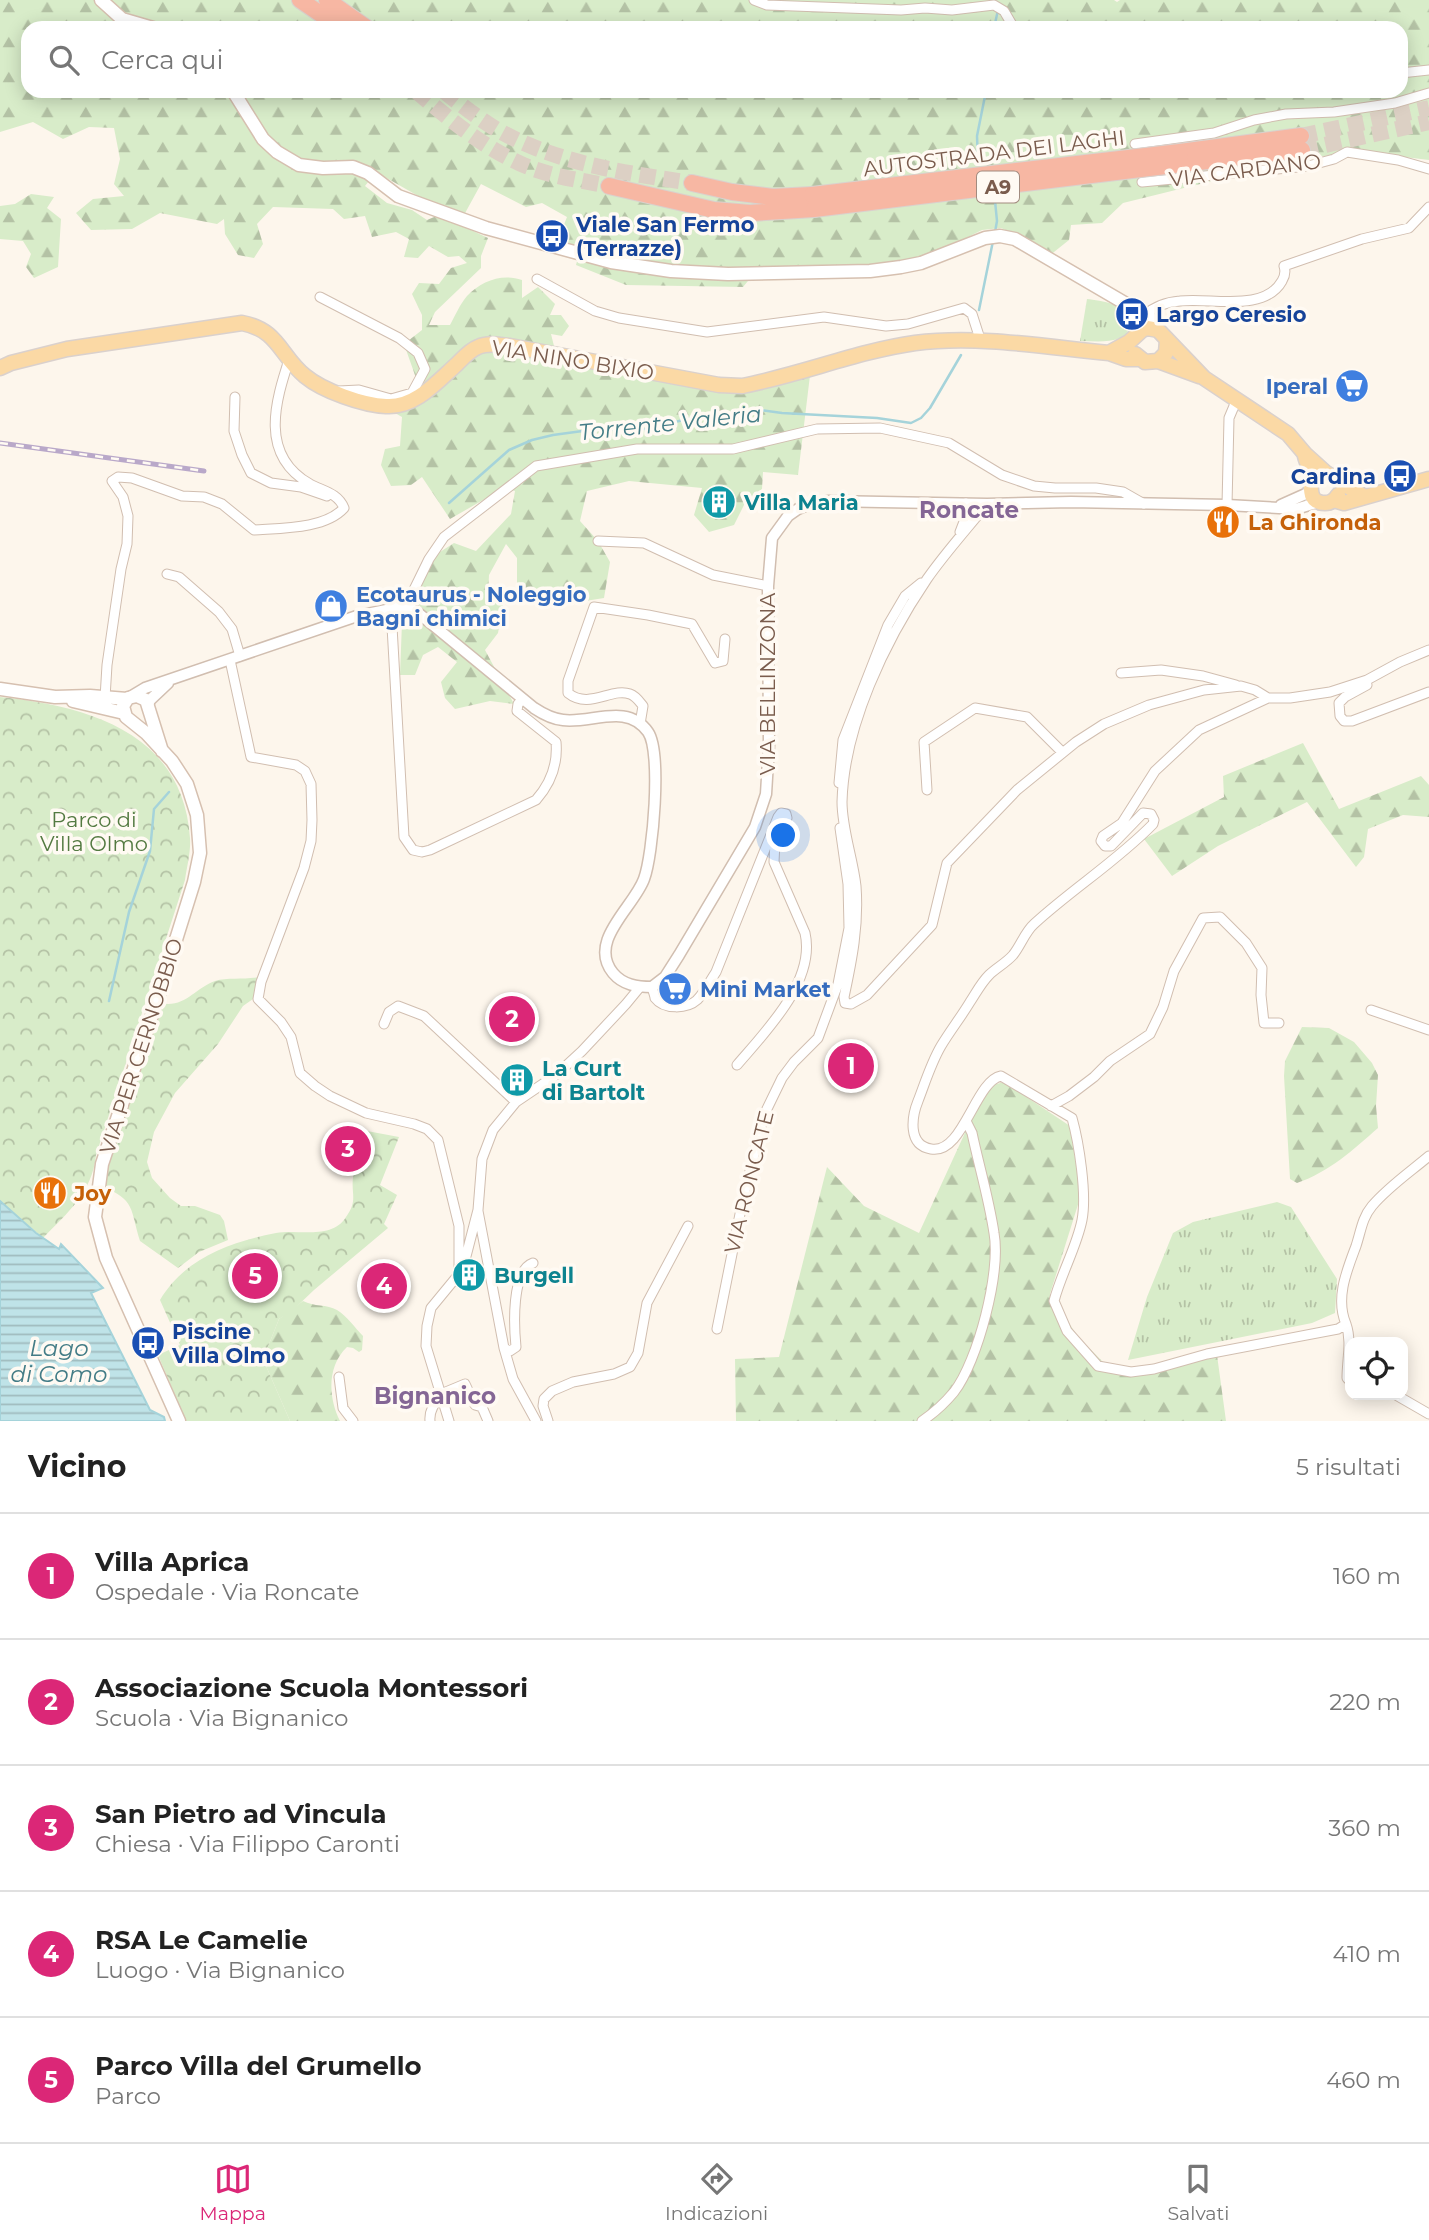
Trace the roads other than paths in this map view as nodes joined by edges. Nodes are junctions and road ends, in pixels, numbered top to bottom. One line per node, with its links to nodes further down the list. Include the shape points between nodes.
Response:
1 (101, 0): 5 (main road)
2 (300, 0): 6 (highway)
3 (327, 0): 7 (highway)
4 (754, 0): 8 (street, via 767,5 901,10 995,5)
5 (129, 21)
6 (331, 21)
7 (357, 21)
8 (1010, 21)
9 (1429, 70): 10 (street)
10 (1408, 72)
11 (1429, 93): 14 (street, VIA CARDANO, via 1395,103 1286,114 1214,133)
12 (237, 98): 23 (main road, via 263,139 299,165 353,167 420,204 486,228 611,262 728,274 870,271 920,262 1000,236 1015,239)
13 (1302, 143): 19 (highway, AUTOSTRADA DEI LAGHI / A9, bridge)
14 (1135, 144)
15 (1429, 169): 16 (street, VIA CARDANO, via 1348,152 1308,166)
16 (1142, 182)
17 (692, 183): 19 (highway, AUTOSTRADA DEI LAGHI / A9)
18 (609, 186): 19 (highway, AUTOSTRADA DEI LAGHI / A9, via 714,210 750,213)
19 (813, 202)
20 (1429, 207): 24 (street, via 1409,228 1284,266 1278,288 1265,297 1181,300)
21 (537, 279): 27 (street, via 596,311 706,332 824,317 886,326 908,324 964,308 972,314)
22 (320, 297): 34 (street, via 399,338 418,353 425,369 412,393 391,399 359,390)
23 (1130, 307): 24 (main road); 26 (main road)
24 (1145, 315): 25 (main road)
25 (1163, 335): 26 (main road, via 1147,328); 31 (main road, via 1166,353); 33 (main road)
26 (1136, 336): 28 (main road); 30 (main road, via 1133,349)
27 (981, 342): 28 (main road, VIA NINO BIXIO); 34 (main road, VIA NINO BIXIO, via 896,347 742,386 488,344 468,353 421,397 401,406 372,404)
28 (1109, 353): 30 (main road, VIA NINO BIXIO)
29 (289, 357): 32 (main road, VIA NINO BIXIO, via 265,331 242,323 67,349); 34 (main road, VIA NINO BIXIO, via 304,376); 44 (street, via 275,420 278,450 296,473)
30 (1139, 359): 31 (main road)
31 (1158, 361): 33 (main road)
32 (0, 368)
33 (1204, 378): 36 (main road)
34 (334, 391)
35 (235, 397): 44 (street, via 234,430 251,473)
36 (1237, 399): 37 (main road, via 1288,434); 48 (street, via 1229,418)
37 (1305, 454): 38 (main road); 41 (main road)
38 (1326, 473): 40 (main road); 41 (main road, via 1319,475)
39 (1429, 479): 42 (main road)
40 (1339, 483): 42 (main road); 43 (main road)
41 (1314, 492): 43 (main road, via 1326,503); 48 (street, VIA BELLINZONA, via 1276,507)
42 (1363, 496): 43 (main road, via 1344,503)
43 (1334, 500)
44 (341, 502): 66 (street, via 344,508 326,521 254,530 222,504 204,497 182,496 132,478 112,481 128,516)
45 (966, 503): 46 (street, VIA BELLINZONA); 50 (street); 53 (street, VIA BELLINZONA, via 809,504 788,516 772,538)
46 (986, 504): 47 (street, VIA BELLINZONA); 50 (street)
47 (1145, 505): 48 (street, VIA BELLINZONA); 54 (street, via 1123,492 1034,486 1002,475 949,443 880,428 817,429 733,449 637,449 536,466 444,537)
48 (1227, 505)
49 (598, 541): 53 (street, via 644,543 713,575)
50 (955, 544): 52 (street)
51 (167, 574): 59 (street, via 179,577 219,612 232,629)
52 (928, 578): 74 (street, via 898,625 863,701 851,740 842,803 856,885 857,929 845,1003 867,995 932,925 947,863 1017,790); 91 (street, VIA RONCATE, via 905,596 888,625 843,740 837,804 849,928 838,984 818,1038 788,1070 764,1115)
53 (768, 586): 76 (street, VIA BELLINZONA, via 766,794 755,827 679,955 665,977)
54 (406, 606): 55 (street); 69 (street)
55 (391, 609): 59 (street, via 356,616); 69 (street, via 404,837 413,850 430,850 536,800 543,792 557,758 556,742 517,711)
56 (725, 639): 72 (street, via 723,661 715,663 692,624 593,607 568,693 585,700 627,692 643,706)
57 (1429, 650): 58 (street)
58 (1413, 657): 64 (street, via 1345,697 1339,703 1340,716 1352,721); 68 (street, via 1330,692)
59 (235, 658): 61 (street); 89 (street, via 251,757 296,765 311,784 311,841 258,999 291,1037 300,1073 315,1086 366,1114 414,1124 435,1135 459,1226)
60 (1121, 673): 62 (street, via 1161,670)
61 (170, 681): 67 (street); 70 (street, via 150,700)
62 (1241, 686): 68 (street); 74 (street, via 1149,705 1104,724)
63 (0, 689): 65 (main road)
64 (1429, 692)
65 (55, 696): 66 (main road); 71 (main road)
66 (105, 698): 67 (main road)
67 (129, 698): 70 (main road, via 140,696); 71 (main road, via 123,706)
68 (1268, 698): 84 (street, via 1199,730 1155,771 1122,823 1101,841 1111,846 1143,813 1153,816 1151,826 1032,926 1013,955 987,976 940,1048 914,1112 912,1129 924,1147 942,1149)
69 (523, 699): 72 (street, via 549,717 565,721 611,715)
70 (148, 708): 71 (main road, via 143,719); 73 (main road, VIA PER CERNOBBIO)
71 (128, 717): 73 (main road, VIA PER CERNOBBIO)
72 (640, 724): 76 (street, via 649,733 656,756 648,867 640,889 609,935 606,952 615,975 629,985)
73 (162, 751): 98 (main road, VIA PER CERNOBBIO, via 187,784 197,815 200,853 102,1164 95,1217 106,1258)
74 (1062, 752): 75 (street, via 1027,717 975,708 924,742)
75 (927, 790)
76 (646, 987): 81 (street, via 663,1004 676,1007 691,1004 703,992 716,972 778,817 786,814 775,842 774,862 805,933 807,960 776,1019); 82 (street, via 556,1075)
77 (1371, 1010): 80 (street)
78 (1279, 1023): 83 (street, via 1264,1023 1262,968 1246,943 1220,917 1203,918 1174,971 1150,1034)
79 (384, 1024): 82 (street, via 388,1012 398,1006 424,1016)
80 (1429, 1030)
81 (737, 1065)
82 (516, 1102): 86 (street, via 493,1130 482,1159)
83 (1051, 1106): 84 (street, via 1001,1076 983,1090); 90 (street, via 1072,1118 1083,1192 1082,1219 1054,1301 1068,1331 1098,1366 1131,1372 1154,1369)
84 (966, 1121): 105 (street, via 995,1234 996,1259 973,1355 955,1391)
85 (1429, 1156): 90 (street, via 1386,1192 1363,1219 1343,1282)
86 (478, 1210): 89 (street); 93 (street)
87 (688, 1226): 104 (street, via 647,1303 638,1353 630,1367 551,1391 543,1406)
88 (533, 1263): 93 (street, via 522,1272 514,1311 516,1347)
89 (459, 1274): 95 (street, via 431,1308 427,1326 426,1346)
90 (1346, 1324): 92 (street)
91 (717, 1329)
92 (1349, 1337)
93 (505, 1348): 103 (street, via 513,1379)
94 (339, 1377): 99 (street, via 343,1408)
95 (441, 1395): 100 (street); 101 (street); 102 (street, via 465,1384)
96 (1405, 1400): 97 (street)
97 (1429, 1414)
98 (179, 1421)
99 (353, 1421)
100 (430, 1421)
101 (449, 1421)
102 (488, 1421)
103 (536, 1421)
104 (548, 1421)
105 (922, 1421)

